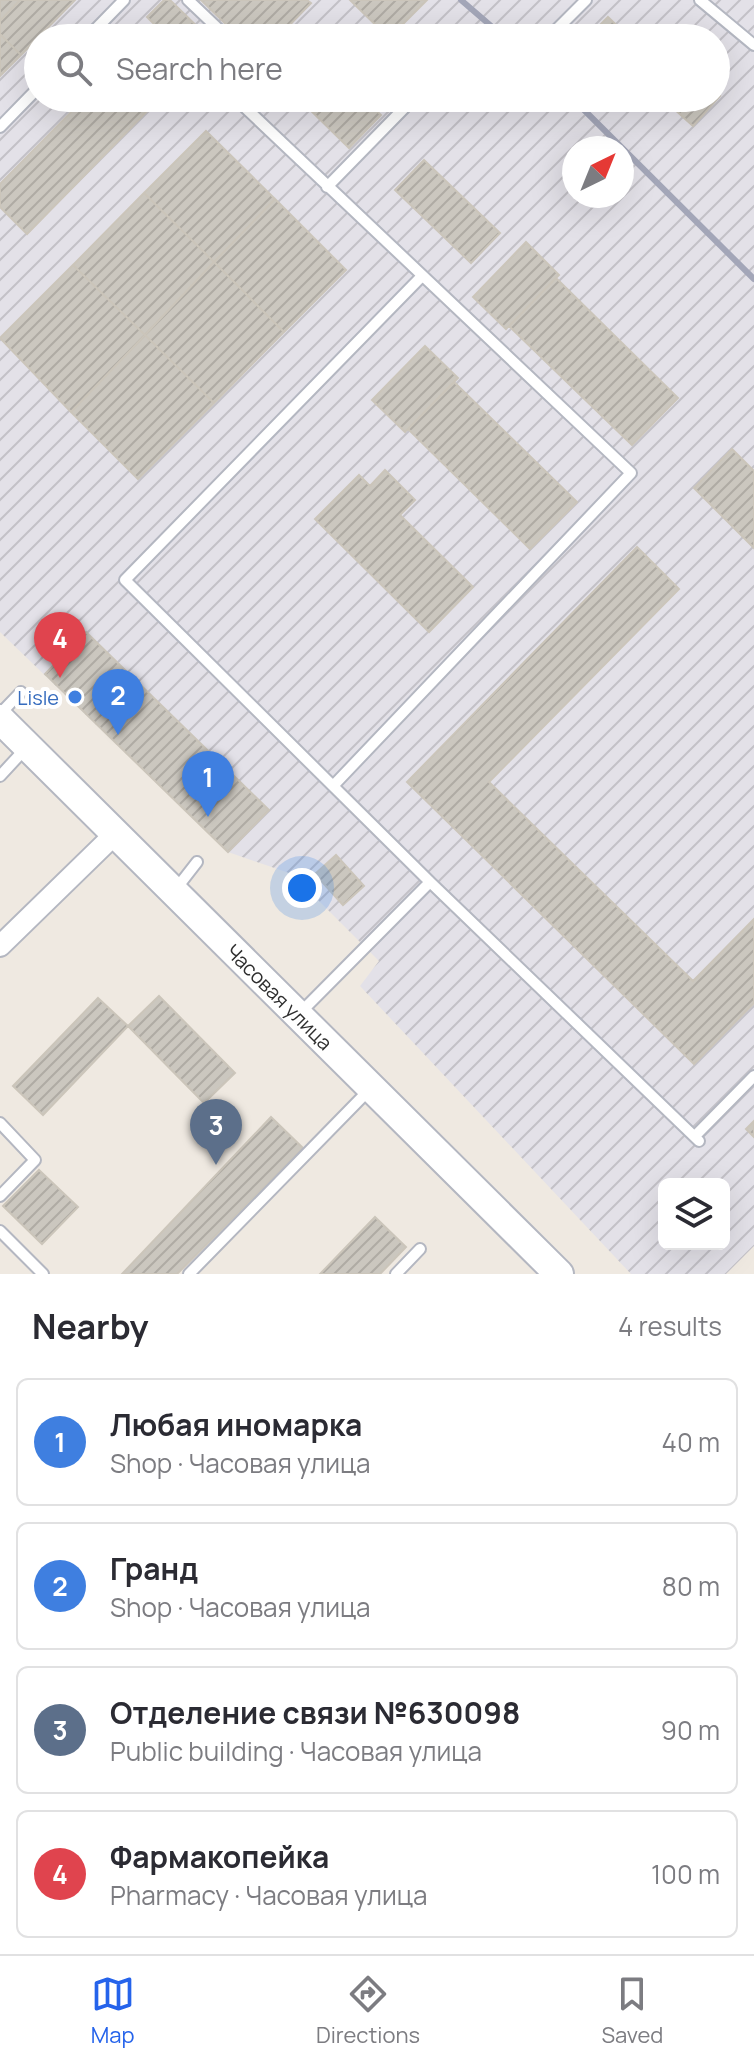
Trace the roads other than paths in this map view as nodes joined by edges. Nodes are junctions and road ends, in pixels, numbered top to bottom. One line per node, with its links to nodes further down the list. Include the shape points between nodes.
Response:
1 (124, 0): 5 (lane)
2 (188, 0): 6 (lane)
3 (586, 0): 7 (lane)
4 (700, 0): 8 (lane)
5 (101, 24)
6 (213, 24)
7 (562, 24)
8 (729, 24)
9 (730, 25): 10 (lane)
10 (754, 45)
11 (24, 102): 14 (lane)
12 (249, 112): 15 (lane)
13 (400, 112): 15 (lane)
14 (0, 127)
15 (327, 187): 16 (lane)
16 (421, 277): 21 (lane, via 125,580); 21 (lane, via 631,473)
17 (21, 692): 18 (lane)
18 (0, 716): 19 (main road, Часовая улица)
19 (27, 746): 20 (lane); 22 (main road, Часовая улица)
20 (0, 776)
21 (333, 786): 24 (lane)
22 (115, 834): 25 (main road, Часовая улица); 26 (street)
23 (197, 862): 25 (lane)
24 (430, 882): 27 (lane); 28 (lane, via 697,1139)
25 (174, 892): 27 (main road, Часовая улица)
26 (0, 946)
27 (298, 1015): 29 (main road, Часовая улица)
28 (754, 1076)
29 (371, 1088): 35 (lane); 37 (main road, Часовая улица)
30 (0, 1123): 31 (lane, via 35,1160)
31 (0, 1196)
32 (0, 1231): 34 (lane)
33 (420, 1249): 36 (lane)
34 (43, 1274)
35 (189, 1274)
36 (396, 1274)
37 (559, 1274)

